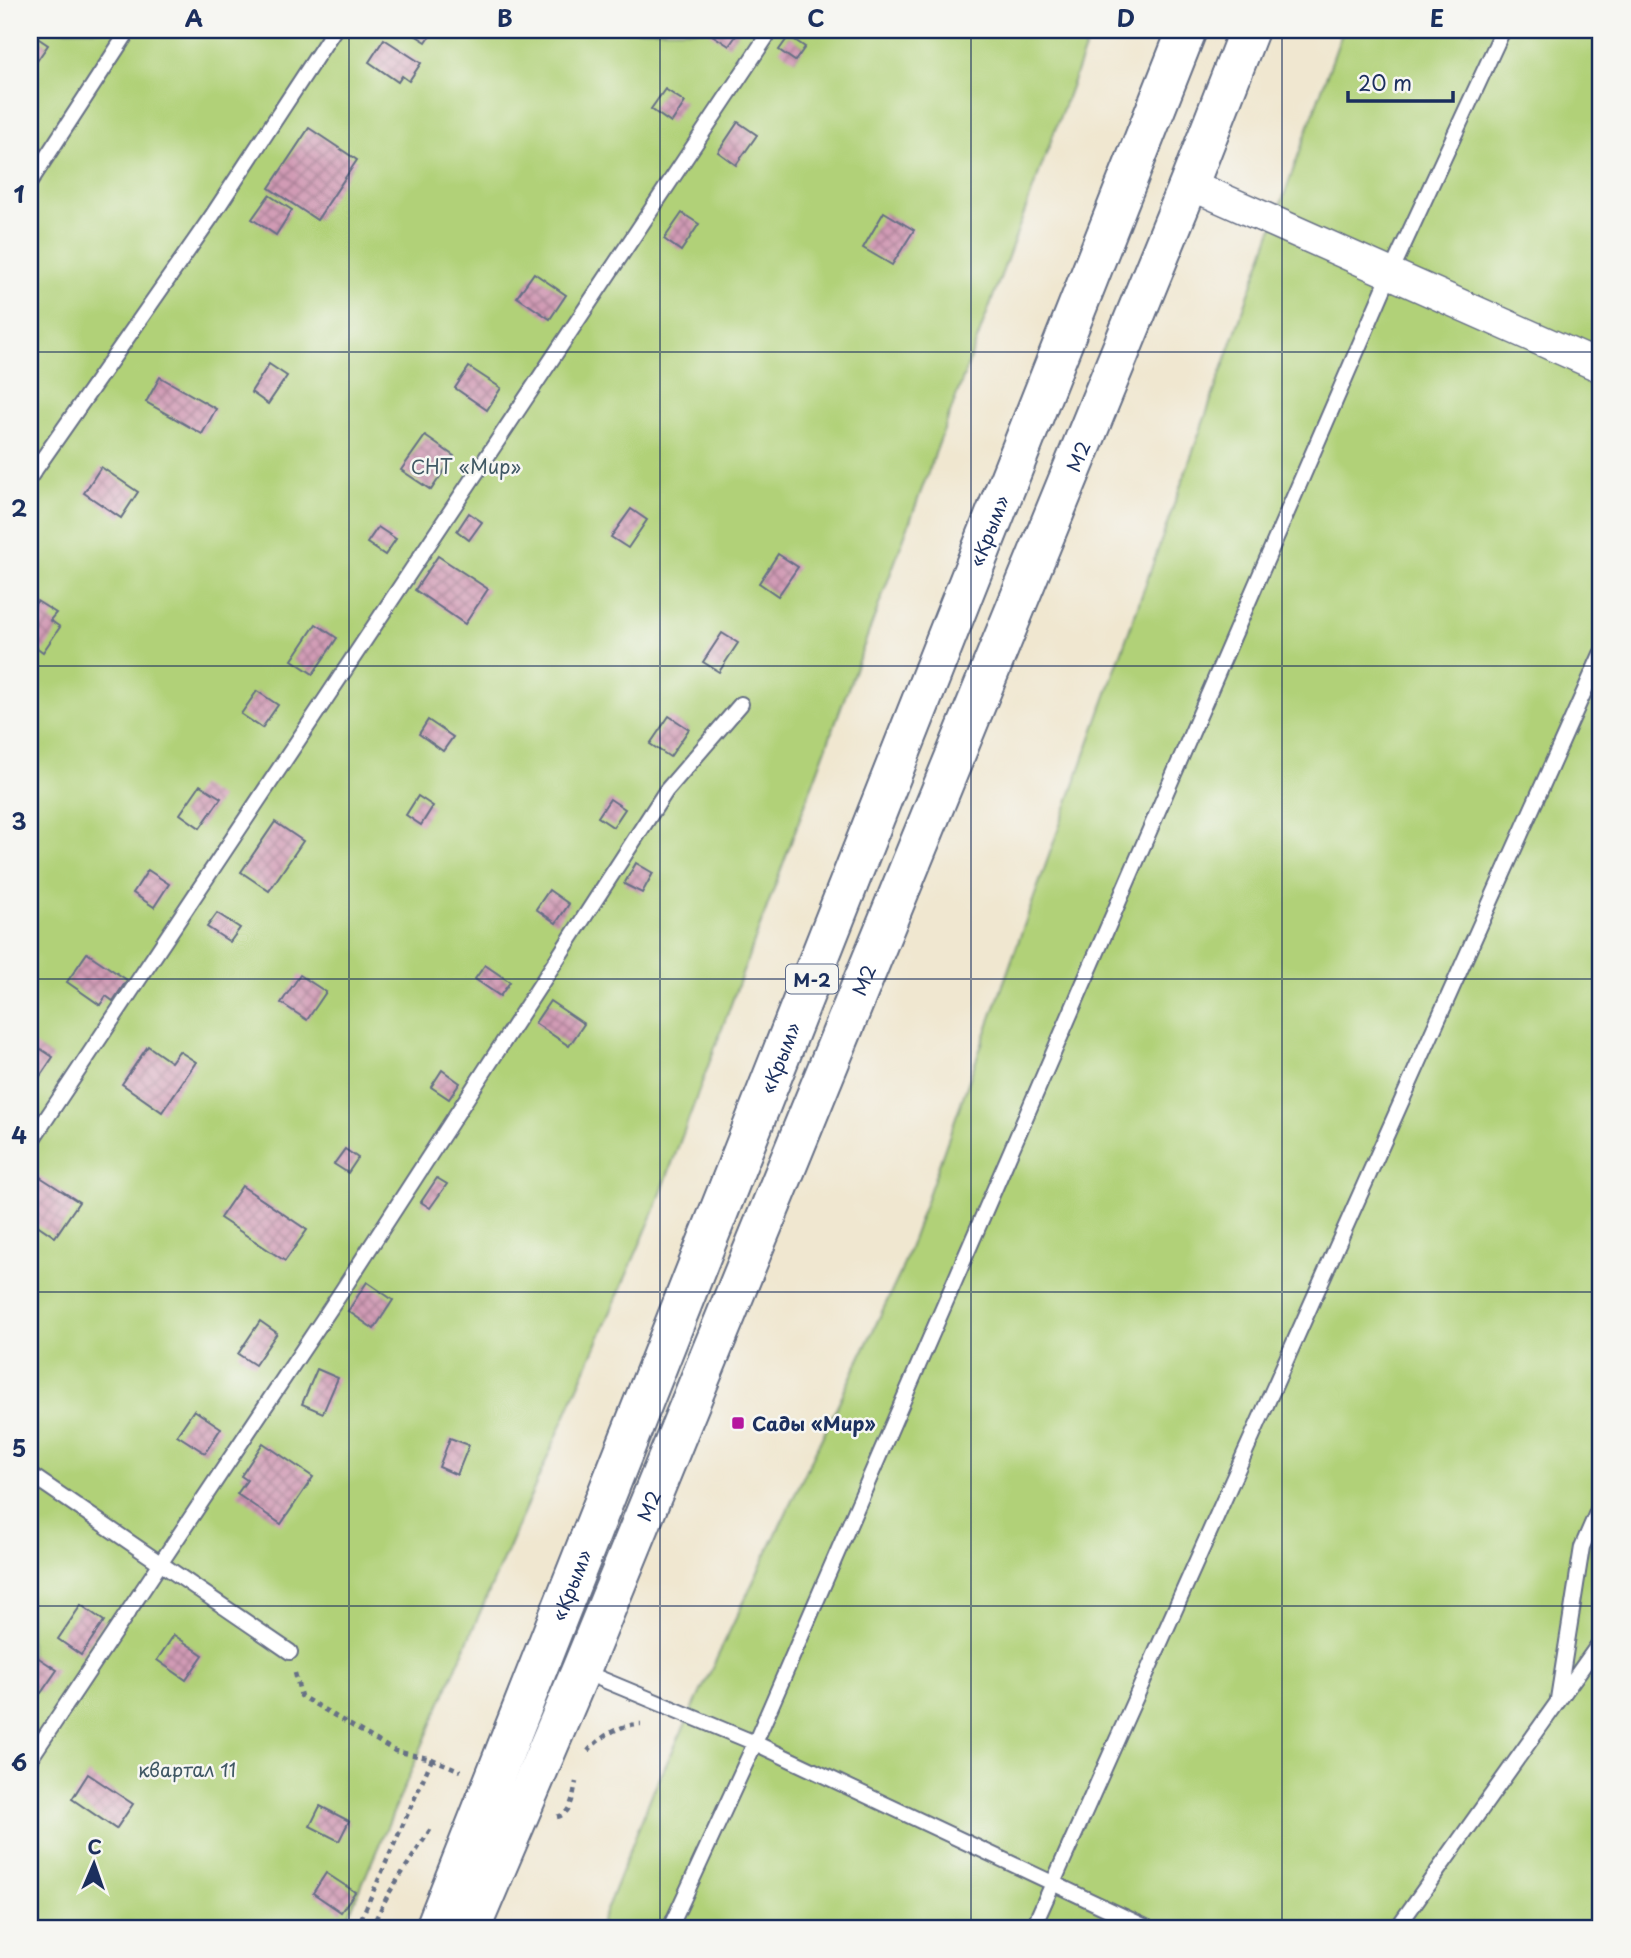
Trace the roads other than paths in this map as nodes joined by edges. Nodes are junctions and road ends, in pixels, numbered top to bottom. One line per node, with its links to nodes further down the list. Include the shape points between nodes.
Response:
1 (130, 30): 7 (lane)
2 (334, 30): 11 (lane, via 212,216)
3 (771, 30): 14 (lane)
4 (1187, 30): 25 (highway, «Крым» / М-2)
5 (1250, 30): 8 (highway, М2)
6 (1503, 30): 9 (lane)
7 (30, 182)
8 (1189, 184): 9 (street); 20 (highway, М2)
9 (1391, 272): 10 (street); 22 (lane)
10 (1601, 367)
11 (30, 477)
12 (1601, 654): 24 (lane)
13 (741, 704): 17 (lane, via 666,791)
14 (30, 1143)
15 (30, 1474): 17 (lane)
16 (1601, 1503): 21 (lane, via 1582,1547)
17 (160, 1563): 19 (lane); 23 (lane)
18 (1601, 1641): 21 (lane)
19 (290, 1651)
20 (581, 1670): 22 (lane); 26 (highway, М2)
21 (1557, 1703): 30 (lane)
22 (755, 1744): 24 (lane); 27 (lane)
23 (30, 1759)
24 (1053, 1884): 28 (lane); 29 (lane)
25 (435, 1928)
26 (471, 1928)
27 (670, 1928)
28 (1033, 1928)
29 (1148, 1928)
30 (1397, 1928)

